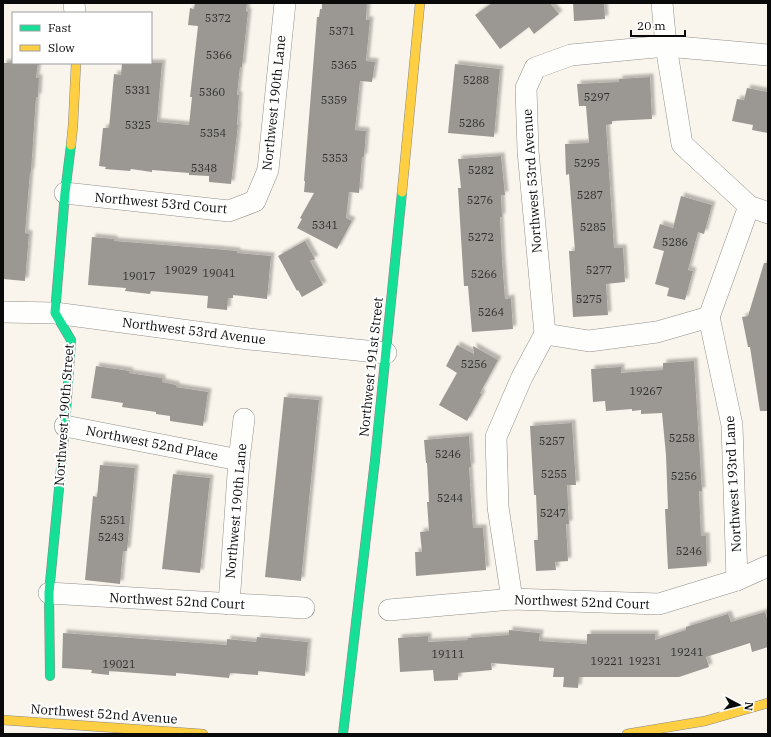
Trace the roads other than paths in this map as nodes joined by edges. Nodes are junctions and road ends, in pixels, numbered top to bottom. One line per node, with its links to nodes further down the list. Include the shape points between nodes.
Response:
1 (285, 3): 8 (street, Northwest 190th Lane, via 268,170)
2 (420, 3): 14 (street, Northwest 191st Street)
3 (662, 3): 4 (street)
4 (666, 46): 5 (street); 9 (street, via 682,144); 13 (street, Northwest 53rd Avenue, via 571,55 535,68 526,88 528,152)
5 (768, 55)
6 (76, 64): 7 (street, via 73,125)
7 (65, 193): 8 (street, Northwest 53rd Court, via 229,211); 11 (street)
8 (256, 201)
9 (758, 209): 12 (street)
10 (3, 312): 11 (street, Northwest 53rd Avenue)
11 (55, 313): 14 (street, Northwest 53rd Avenue, via 249,339); 16 (street, Northwest 190th Street, via 71,340)
12 (709, 317): 13 (street, via 657,332 589,341); 19 (street, Northwest 193rd Lane, via 732,425)
13 (545, 334): 21 (street, via 522,377 496,437 498,507)
14 (386, 353): 30 (street, Northwest 191st Street)
15 (244, 419): 17 (street, Northwest 190th Lane)
16 (66, 426): 17 (street, Northwest 52nd Place); 20 (street, Northwest 190th Street)
17 (239, 460): 22 (street, Northwest 190th Lane)
18 (768, 566): 19 (street, Northwest 52nd Court)
19 (737, 580): 21 (street, Northwest 52nd Court, via 659,604)
20 (49, 593): 22 (street, Northwest 52nd Court); 25 (street, Northwest 190th Street)
21 (512, 599): 24 (street, Northwest 52nd Court)
22 (229, 604): 23 (street, Northwest 52nd Court)
23 (304, 608)
24 (389, 610)
25 (50, 676)
26 (768, 703): 31 (street, via 706,721)
27 (3, 720): 28 (street, Northwest 52nd Avenue)
28 (126, 731): 29 (street, Northwest 52nd Avenue)
29 (203, 734)
30 (343, 734)
31 (626, 734)

